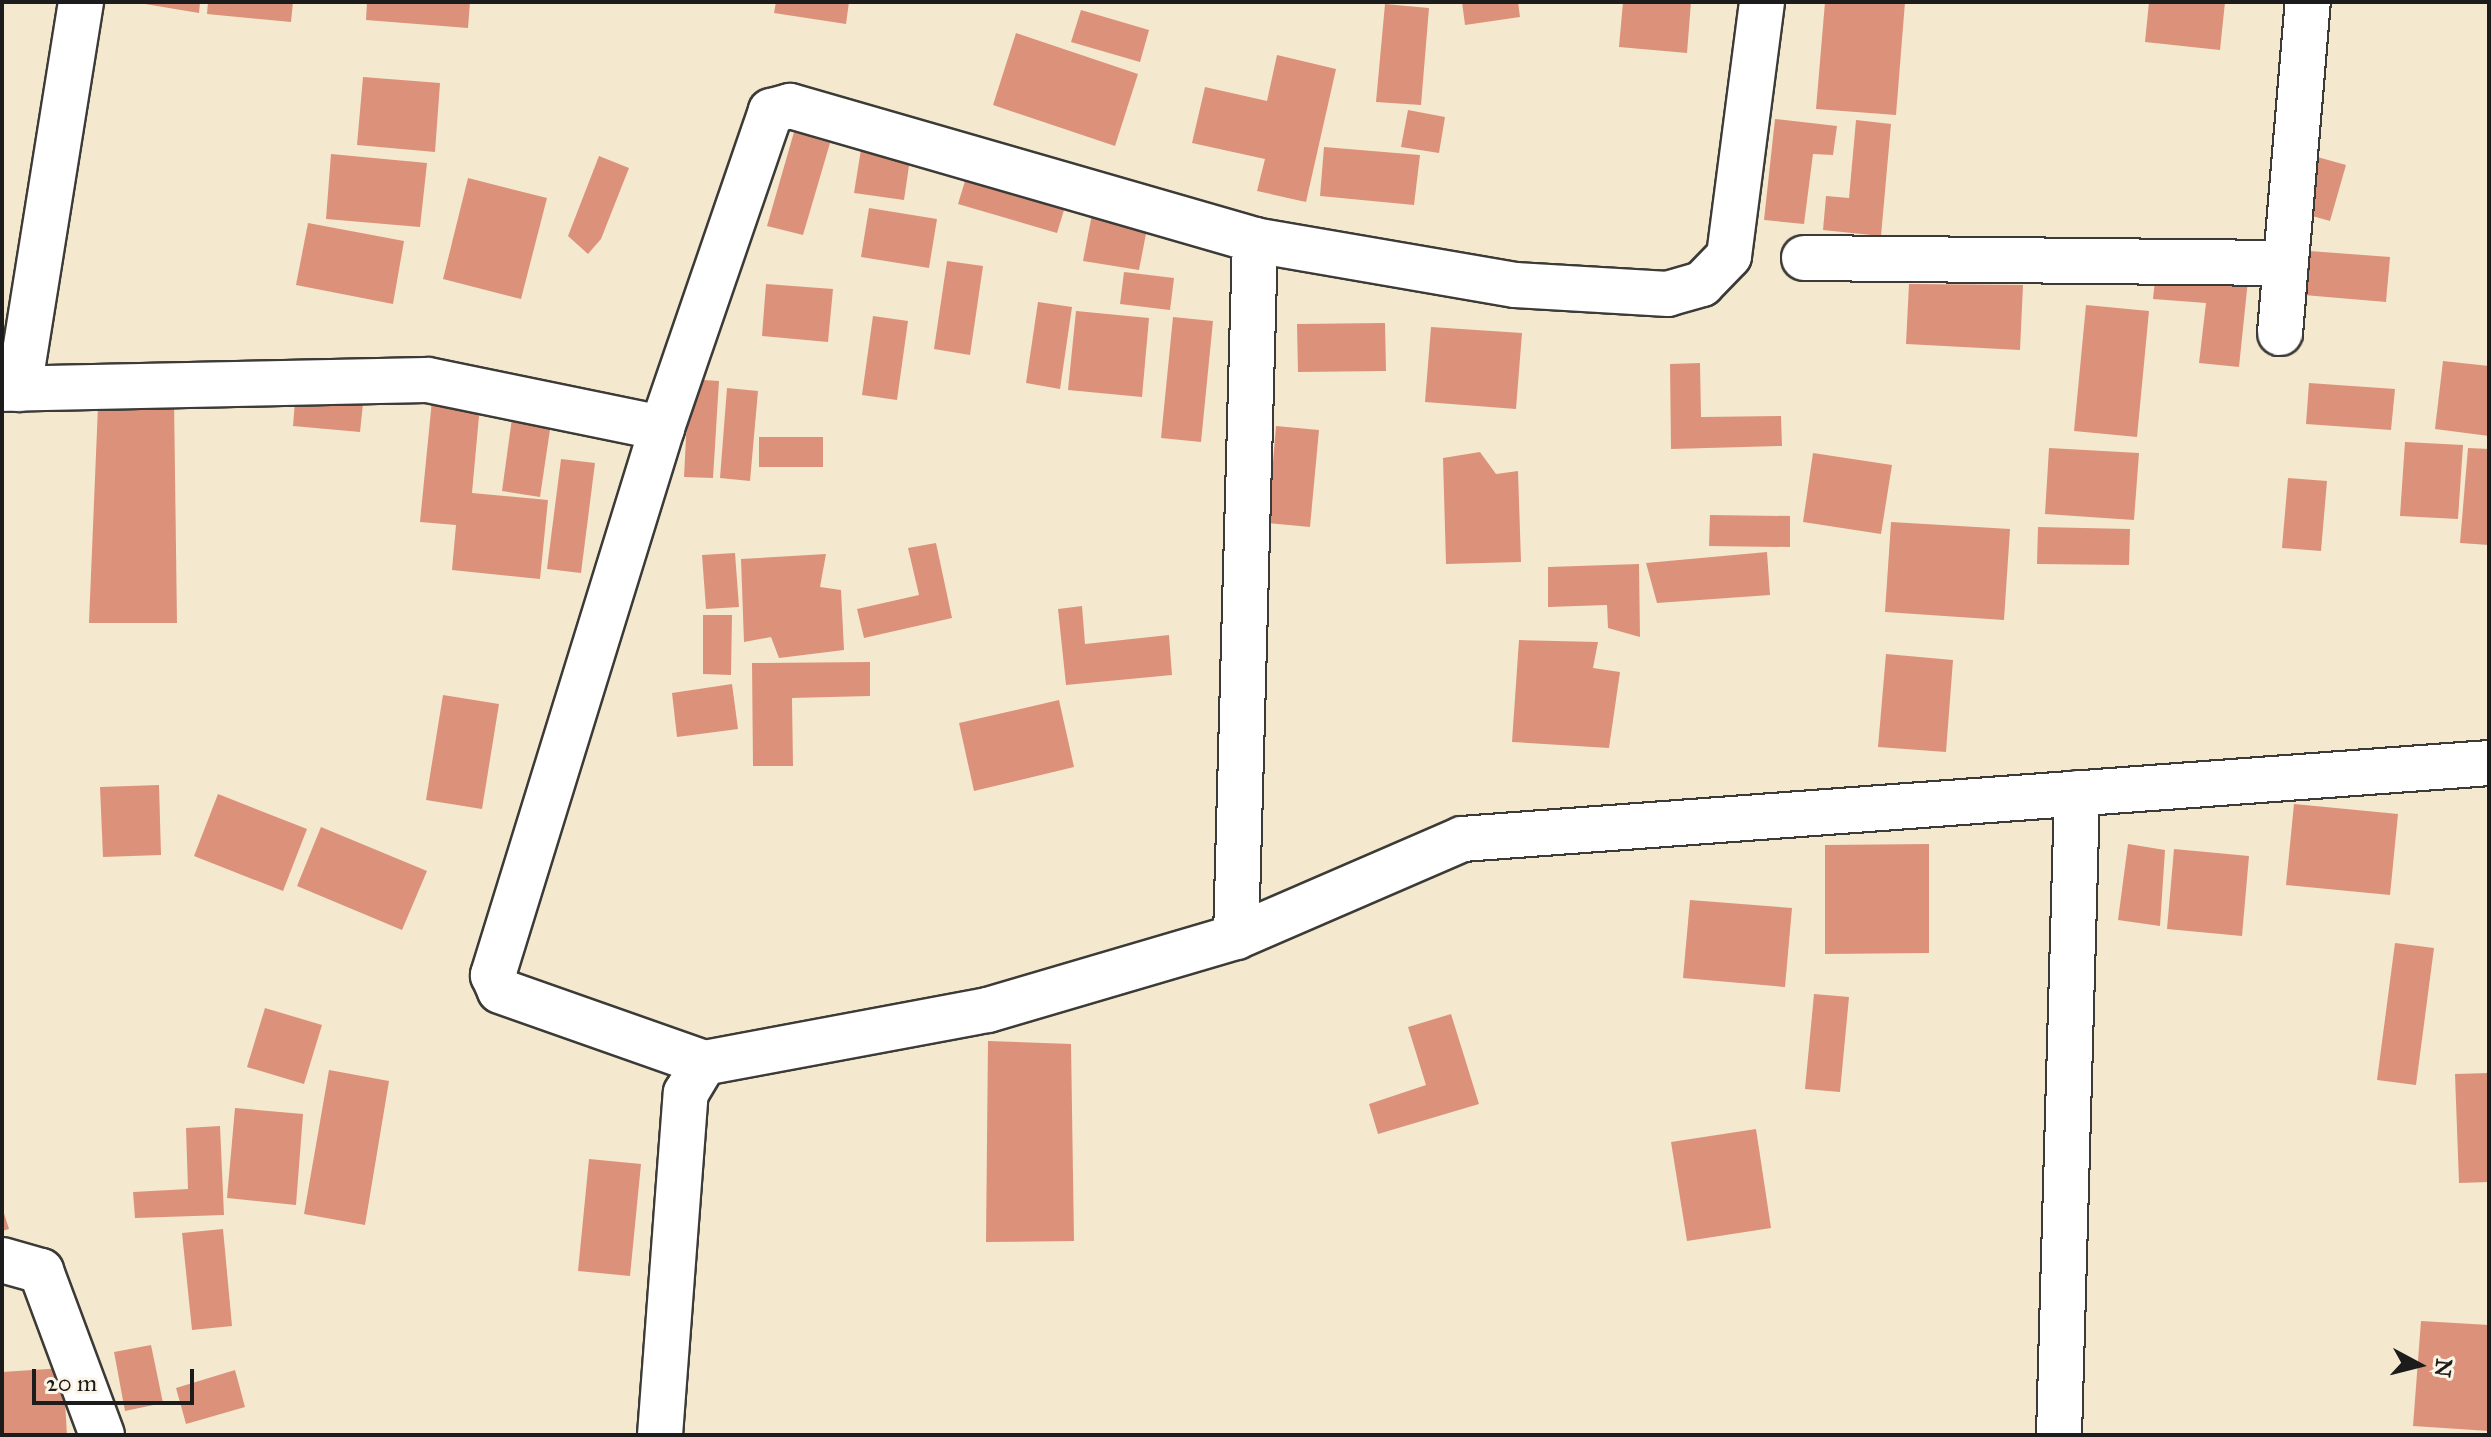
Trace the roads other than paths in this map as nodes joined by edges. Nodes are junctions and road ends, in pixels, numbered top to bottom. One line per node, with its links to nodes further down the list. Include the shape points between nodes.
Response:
1 (81, 2): 8 (street)
2 (1762, 2): 4 (street, via 1729,256 1702,284 1668,294 1515,285)
3 (2308, 2): 6 (street)
4 (1255, 240): 9 (street, via 790,106 771,111); 12 (street)
5 (1804, 258): 6 (street)
6 (2286, 263): 7 (street)
7 (2280, 333)
8 (10, 389): 9 (street, via 428,380)
9 (662, 428): 13 (street, via 493,975 513,1001)
10 (2489, 763): 11 (street)
11 (2077, 793): 12 (street, via 1462,839); 17 (street)
12 (1236, 937): 13 (street, via 988,1010)
13 (704, 1063): 16 (street, via 686,1093)
14 (2, 1260): 15 (street, via 41,1271)
15 (102, 1435)
16 (660, 1435)
17 (2059, 1435)

